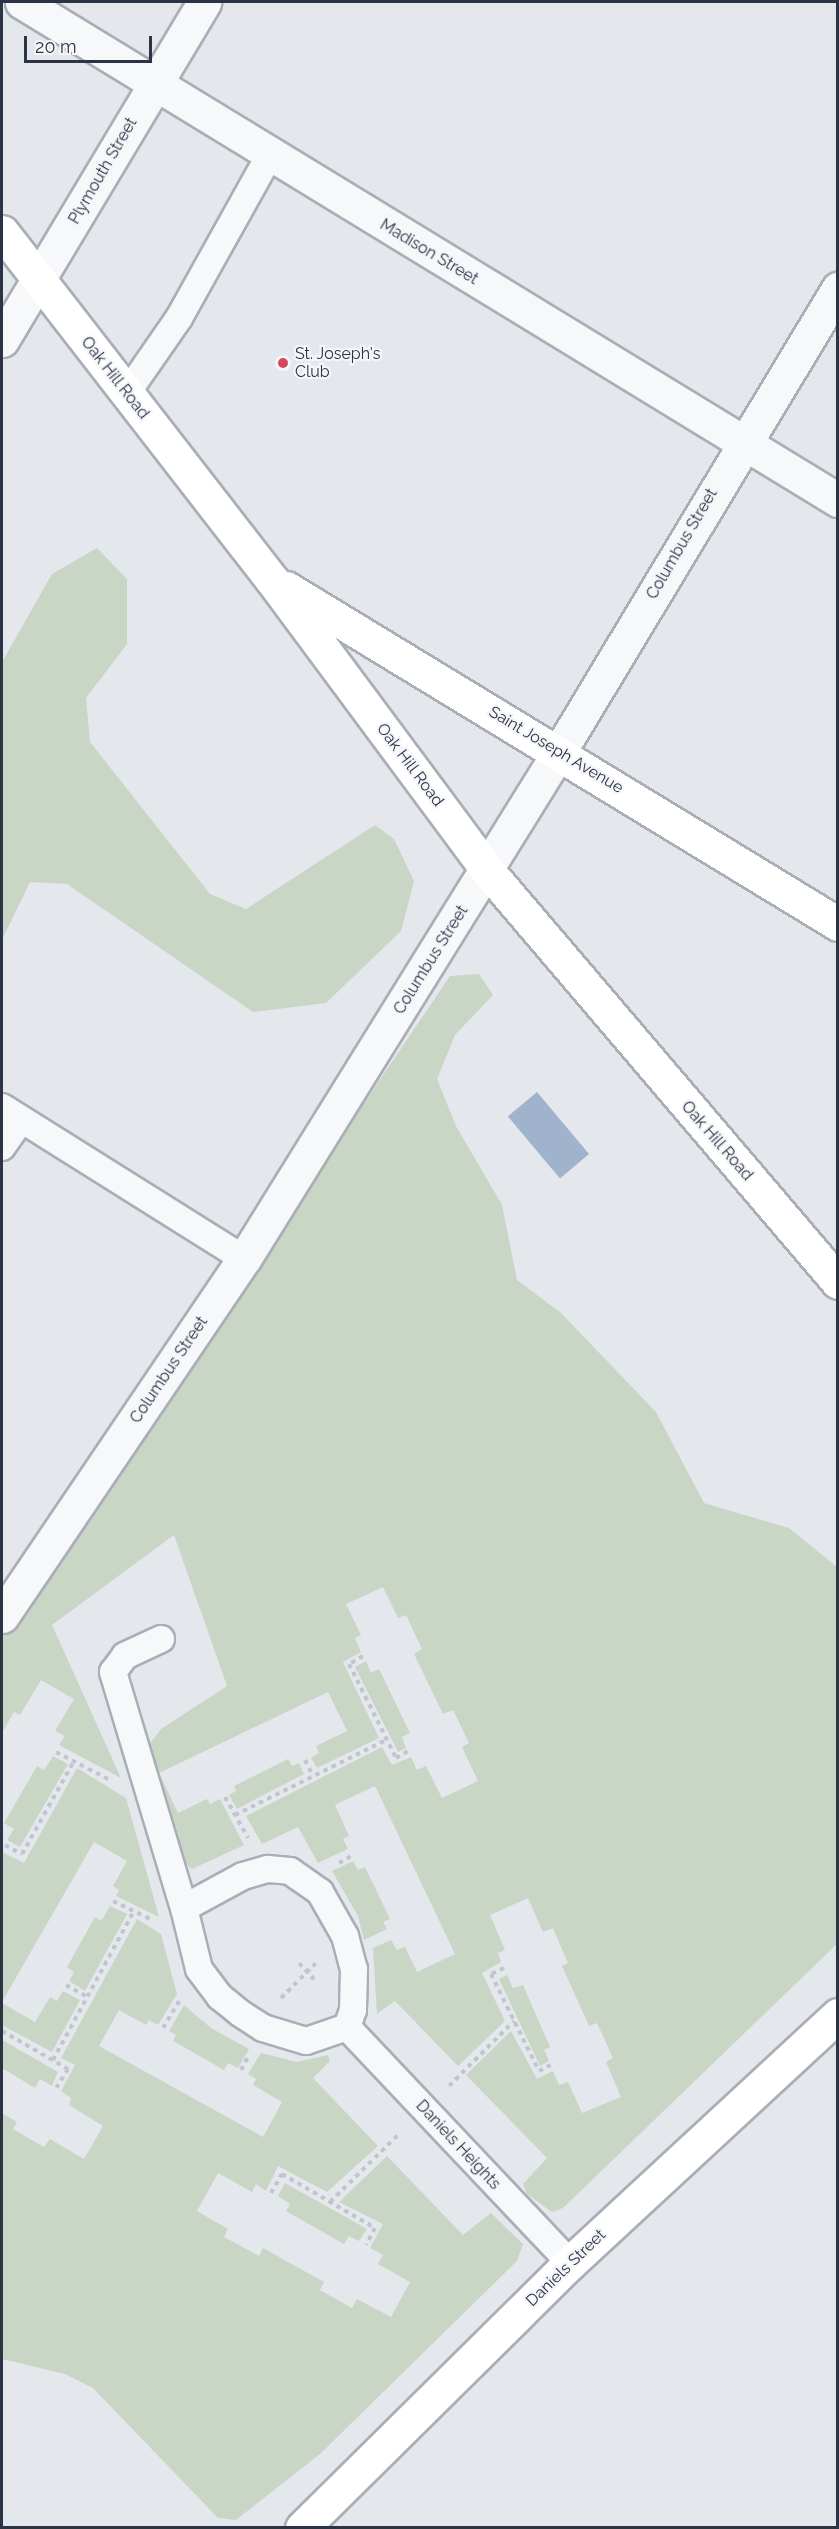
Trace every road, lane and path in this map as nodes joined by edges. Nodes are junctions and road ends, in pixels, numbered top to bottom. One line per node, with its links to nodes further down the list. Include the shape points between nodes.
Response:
1 (22, 2): 3 (street, Madison Street)
2 (204, 2): 3 (street, Plymouth Street)
3 (153, 85): 4 (street, Madison Street); 6 (street, Plymouth Street)
4 (269, 156): 9 (lane, via 179,318); 10 (street, Madison Street)
5 (2, 232): 6 (street, Oak Hill Road)
6 (39, 280): 8 (street, Plymouth Street); 9 (street, Oak Hill Road)
7 (837, 290): 10 (street, Columbus Street)
8 (2, 340)
9 (127, 393): 12 (street, Oak Hill Road)
10 (743, 441): 11 (street, Madison Street); 13 (street, Columbus Street)
11 (837, 500)
12 (272, 580): 13 (street, Saint Joseph Avenue); 14 (street, Oak Hill Road)
13 (559, 752): 14 (street, Columbus Street); 15 (street, Saint Joseph Avenue)
14 (487, 870): 18 (street, Columbus Street); 19 (street, Oak Hill Road)
15 (837, 924)
16 (11, 1113): 17 (lane); 18 (lane)
17 (2, 1146)
18 (244, 1259): 20 (street, Columbus Street)
19 (837, 1282)
20 (2, 1616)
21 (161, 1639): 30 (lane, via 125,1656 113,1672)
22 (363, 1656): 23 (path, via 349,1664)
23 (387, 1740): 24 (path, via 396,1758); 28 (path)
24 (408, 1751)
25 (56, 1752): 26 (path)
26 (74, 1761): 30 (path); 32 (path, via 22,1854)
27 (305, 1761): 28 (path)
28 (313, 1776): 31 (path)
29 (225, 1797): 31 (path)
30 (151, 1802): 34 (lane)
31 (235, 1815): 33 (path)
32 (5, 1845)
33 (265, 1869): 34 (lane, via 243,1876); 36 (lane, via 290,1870 305,1879 320,1892)
34 (184, 1908): 42 (lane, via 193,1957 204,1978)
35 (134, 1911): 39 (path)
36 (345, 1936): 42 (path); 43 (lane, via 355,1995)
37 (504, 1968): 41 (path, via 491,1974)
38 (66, 1985): 39 (path)
39 (88, 1996): 45 (path)
40 (837, 2015): 53 (street, Daniels Street)
41 (514, 2021): 46 (path, via 539,2071); 47 (path)
42 (254, 2023): 43 (lane, via 285,2038 306,2041)
43 (347, 2027): 53 (lane, Daniels Heights)
44 (2, 2031): 45 (path)
45 (53, 2060): 48 (path, via 68,2069)
46 (551, 2065)
47 (463, 2071)
48 (56, 2088)
49 (382, 2150): 51 (path)
50 (271, 2193): 51 (path, via 282,2175)
51 (330, 2202): 52 (path, via 375,2228)
52 (366, 2245)
53 (570, 2264): 54 (street, Daniels Street)
54 (302, 2528)

